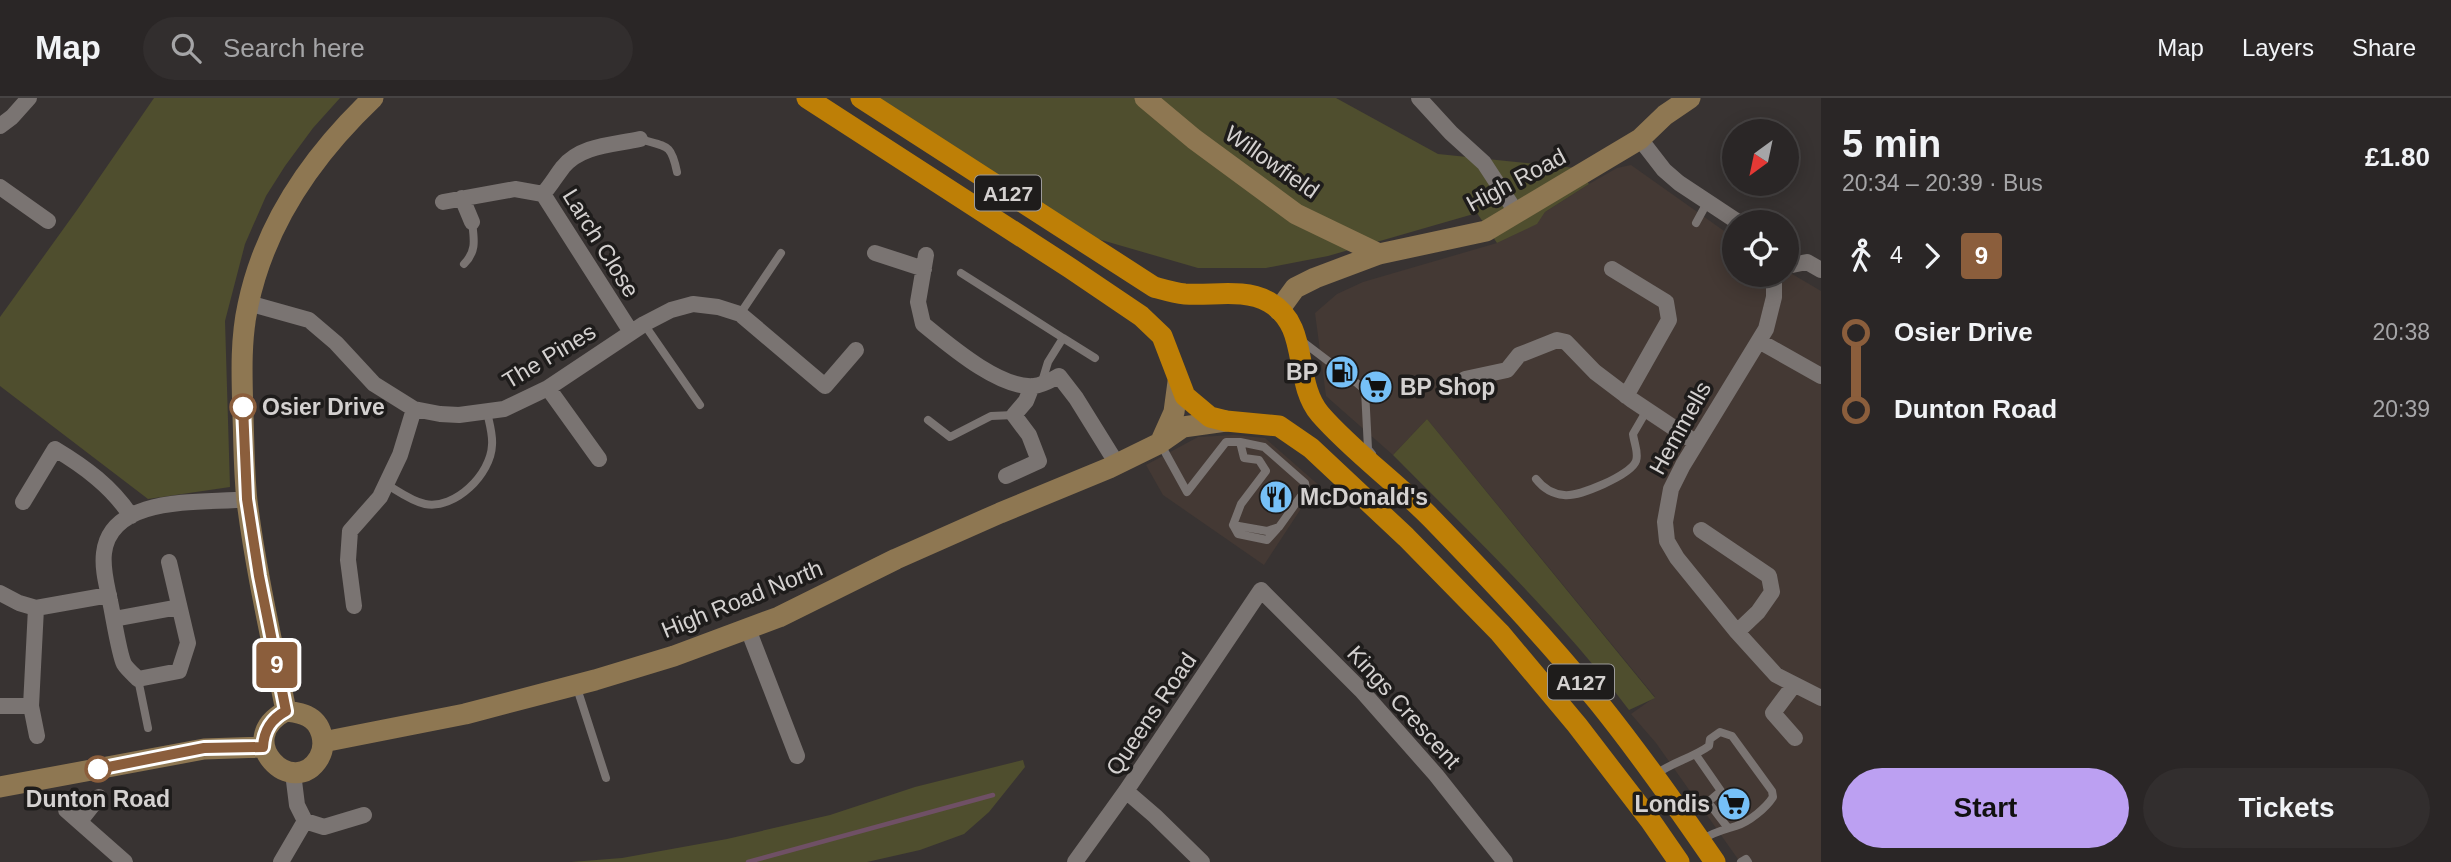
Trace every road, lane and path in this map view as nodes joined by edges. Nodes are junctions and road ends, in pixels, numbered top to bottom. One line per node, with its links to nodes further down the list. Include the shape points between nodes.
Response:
1 (29, 98): 8 (street)
2 (373, 98): 31 (street, via 328,144 300,183 277,222)
3 (807, 98): 44 (highway, A127, via 1141,316 1162,336)
4 (862, 98): 32 (highway, A127, via 1154,287 1184,294 1254,296)
5 (1145, 98): 24 (street, Willowfield, via 1296,214)
6 (1419, 98): 18 (street, via 1484,163)
7 (1690, 98): 10 (street, High Road)
8 (0, 126)
9 (640, 139): 11 (lane, via 673,152); 13 (street, via 580,152)
10 (1640, 139): 15 (street, via 1664,170); 18 (street, High Road)
11 (677, 172)
12 (0, 187): 19 (street)
13 (543, 194): 14 (street, Larch Close, via 515,189); 34 (street, Larch Close)
14 (462, 198): 16 (street, Larch Close); 20 (street)
15 (1708, 201): 17 (street); 21 (lane)
16 (443, 202)
17 (1722, 211)
18 (1516, 212): 24 (street, High Road, via 1486,231)
19 (48, 221)
20 (472, 222): 25 (lane, via 475,244)
21 (1696, 223)
22 (781, 253): 33 (lane)
23 (875, 253): 45 (street, via 925,262 918,302 923,324 997,378)
24 (1379, 254): 32 (street, High Road, via 1295,288)
25 (464, 264)
26 (1799, 264): 28 (street, via 1807,262)
27 (1612, 269): 47 (street, via 1667,302 1670,320)
28 (1821, 271)
29 (961, 273): 36 (lane)
30 (1774, 287): 37 (street, Hemmells, via 1770,315)
31 (248, 303): 49 (street, The Pines, via 309,320 374,384); 64 (street, via 242,380)
32 (1279, 310): 35 (highway, A127)
33 (740, 314): 34 (street, The Pines, via 693,304); 38 (street, The Pines, via 825,386)
34 (637, 328): 46 (street, The Pines); 48 (lane)
35 (1296, 335): 40 (lane); 61 (highway, A127, via 1311,404)
36 (1063, 338): 39 (lane); 45 (lane)
37 (1759, 341): 41 (street); 55 (street, Hemmells)
38 (856, 350)
39 (1095, 358)
40 (1332, 364)
41 (1821, 376)
42 (1465, 379): 47 (street, via 1507,370 1519,355 1557,340 1566,342)
43 (1353, 380): 61 (lane, via 1365,390 1368,449)
44 (1178, 382): 54 (highway, A127, via 1196,407); 56 (street, via 1174,412)
45 (1036, 385): 52 (street); 59 (street, via 1059,376)
46 (548, 388): 51 (street, The Pines, via 504,410); 58 (street)
47 (1626, 396): 50 (street)
48 (700, 405)
49 (414, 409): 51 (street, The Pines, via 459,415); 63 (street)
50 (1647, 410): 55 (street); 62 (lane, via 1633,434 1635,464 1623,474 1571,496 1553,493)
51 (487, 412): 63 (lane, via 492,444 489,458 481,474 455,498 428,505)
52 (1014, 415): 53 (lane, via 991,416 950,437); 60 (street, via 1029,435 1039,461)
53 (928, 420)
54 (1226, 421): 56 (street, High Road North, via 1183,427); 111 (highway, A127, via 1279,426 1295,436 1406,537 1500,633 1569,715)
55 (1695, 442): 77 (street, Hemmells, via 1665,510 1667,541)
56 (1160, 443): 57 (lane, via 1187,492 1226,442); 59 (street, High Road North)
57 (1240, 443): 57 (lane, via 1244,458 1259,460 1266,471 1241,504 1233,525 1267,531 1279,527 1306,489 1305,483 1264,447)
58 (599, 459)
59 (1117, 464): 76 (street, High Road North)
60 (1006, 476)
61 (1385, 476): 93 (highway, A127, via 1526,618)
62 (1536, 479)
63 (386, 484): 73 (street, via 350,531)
64 (247, 499): 66 (street, via 180,501); 84 (street)
65 (23, 502): 66 (street, via 55,449 117,494)
66 (131, 516): 71 (street, via 107,540 104,569)
67 (1701, 530): 77 (street, via 1769,576 1772,592)
68 (169, 562): 72 (street)
69 (1261, 590): 96 (street, Queens Road); 110 (street, Kings Crescent, via 1361,690)
70 (0, 593): 74 (street)
71 (109, 595): 74 (street); 75 (street)
72 (179, 607): 75 (street); 78 (street, via 188,643 179,671)
73 (354, 607)
74 (36, 608): 83 (street)
75 (114, 618): 78 (street, via 124,663)
76 (748, 629): 79 (street, High Road North); 91 (street)
77 (1737, 632): 80 (street, Hemmells, via 1776,675)
78 (138, 679): 85 (lane)
79 (576, 685): 88 (street, High Road North, via 465,714); 94 (lane)
80 (1794, 685): 81 (street, Hemmells); 87 (street, via 1773,713)
81 (1821, 698)
82 (0, 706): 83 (street)
83 (31, 706): 86 (street)
84 (286, 711): 88 (street, via 315,722); 89 (street, via 274,717)
85 (148, 728)
86 (37, 736)
87 (1794, 738)
88 (323, 742): 92 (street, via 317,761)
89 (263, 747): 92 (street, via 275,766); 95 (street, via 204,748)
90 (1696, 755): 93 (lane); 104 (lane, via 1721,791 1708,802); 104 (lane, via 1720,732 1732,736 1772,791 1773,797 1760,811)
91 (797, 756)
92 (293, 773): 102 (street, via 297,805)
93 (1654, 776): 105 (highway, A127)
94 (606, 778)
95 (0, 787)
96 (1126, 792): 108 (street, Queens Road); 109 (street)
97 (99, 797): 101 (street)
98 (336, 805): 103 (street)
99 (66, 810): 101 (street)
100 (364, 815): 103 (street)
101 (80, 821): 106 (street)
102 (305, 821): 103 (street, via 324,827); 107 (street)
103 (341, 822)
104 (1728, 828): 105 (lane)
105 (1700, 841): 112 (highway, A127)
106 (125, 862)
107 (281, 862)
108 (1075, 862)
109 (1202, 862)
110 (1505, 862)
111 (1679, 862)
112 (1715, 862)
113 (1741, 862): 114 (lane)
114 (1748, 862)

